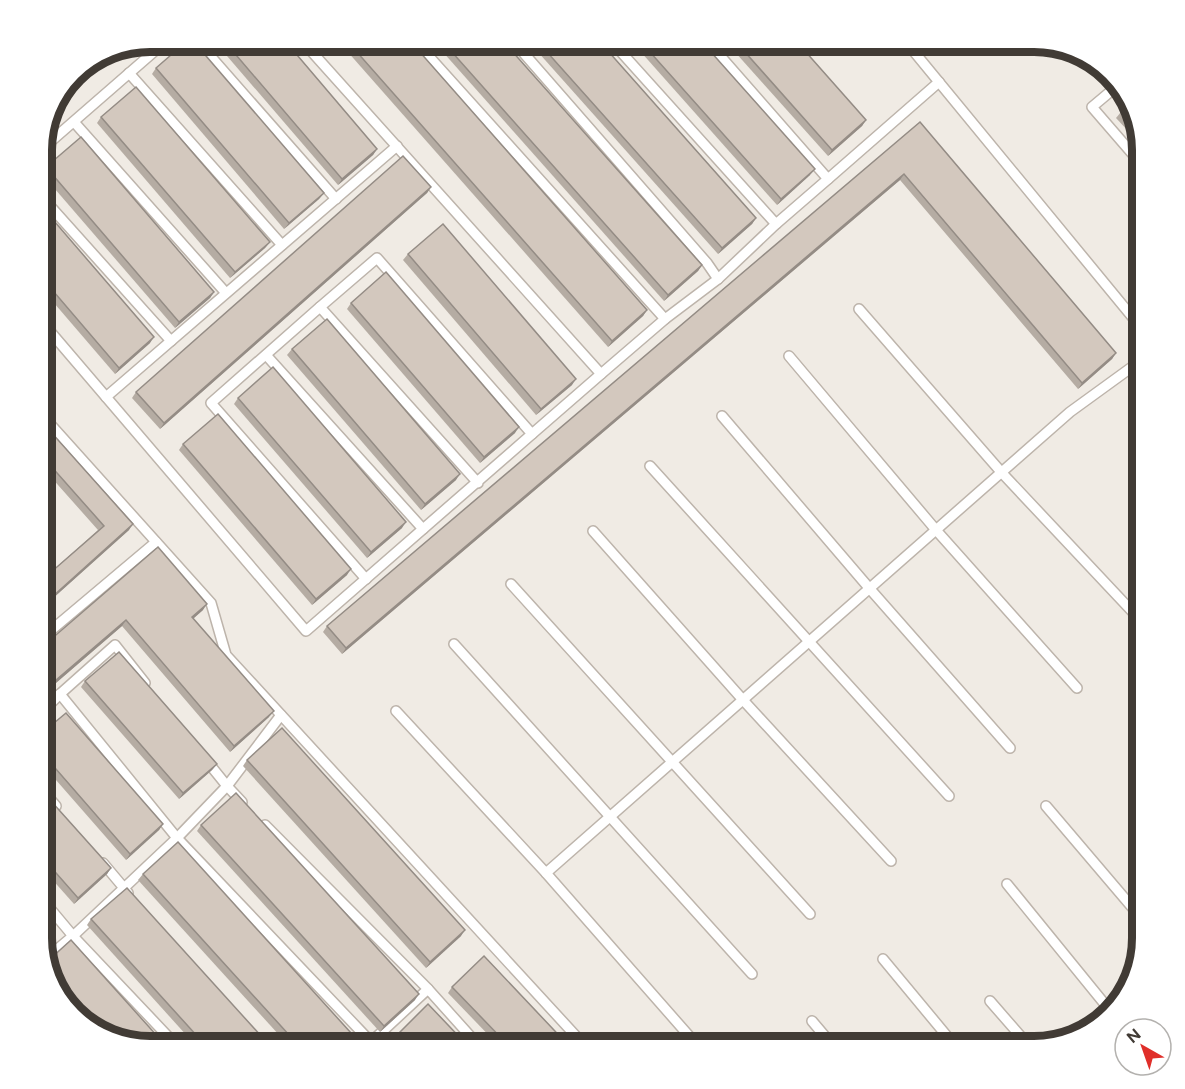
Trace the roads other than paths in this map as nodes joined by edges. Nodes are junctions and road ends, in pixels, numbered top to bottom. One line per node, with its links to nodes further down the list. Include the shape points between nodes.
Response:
1 (153, 52): 9 (lane)
2 (207, 52): 17 (lane)
3 (312, 52): 14 (lane)
4 (425, 52): 26 (lane)
5 (523, 52): 21 (lane)
6 (621, 52): 19 (lane)
7 (717, 52): 16 (lane)
8 (914, 52): 10 (lane)
9 (129, 73): 12 (lane); 20 (lane)
10 (939, 82): 16 (lane); 25 (lane)
11 (1112, 91): 15 (lane, via 1092,107)
12 (74, 122): 13 (lane); 22 (lane)
13 (54, 139)
14 (397, 146): 17 (lane); 32 (lane)
15 (1132, 153)
16 (828, 179): 19 (lane)
17 (336, 199): 20 (lane)
18 (53, 209): 28 (lane)
19 (776, 224): 21 (lane)
20 (282, 245): 22 (lane)
21 (718, 279): 26 (lane)
22 (226, 293): 28 (lane)
23 (320, 307): 29 (lane); 36 (lane, via 377,258); 39 (lane)
24 (859, 309): 38 (lane)
25 (1132, 317)
26 (665, 319): 32 (lane)
27 (53, 335): 33 (lane)
28 (171, 340): 33 (lane)
29 (266, 355): 40 (lane); 44 (lane, via 211,403)
30 (789, 356): 41 (lane)
31 (1132, 367): 38 (lane, via 1070,412)
32 (602, 374): 36 (lane)
33 (106, 397): 44 (lane, via 306,631)
34 (722, 416): 46 (lane)
35 (53, 427): 43 (lane)
36 (532, 434): 39 (lane)
37 (650, 466): 49 (lane)
38 (1002, 472): 41 (lane); 47 (lane)
39 (478, 483): 40 (lane)
40 (423, 529): 44 (lane)
41 (936, 530): 46 (lane); 51 (lane)
42 (592, 531): 54 (lane)
43 (156, 542): 48 (lane); 57 (lane, via 211,603 226,655)
44 (366, 579)
45 (511, 584): 60 (lane)
46 (870, 589): 49 (lane); 58 (lane)
47 (1132, 611)
48 (53, 629)
49 (808, 642): 54 (lane); 62 (lane)
50 (454, 644): 67 (lane)
51 (1077, 688)
52 (152, 692): 53 (lane, via 115,645)
53 (60, 694): 55 (lane); 69 (lane)
54 (743, 700): 60 (lane); 71 (lane)
55 (53, 701)
56 (396, 711): 72 (lane)
57 (281, 715): 61 (lane); 91 (lane)
58 (1010, 748)
59 (197, 749): 61 (lane)
60 (672, 762): 67 (lane); 78 (lane)
61 (227, 786): 65 (lane); 69 (lane)
62 (949, 796)
63 (53, 804): 66 (lane)
64 (1046, 806): 76 (lane)
65 (252, 812)
66 (64, 817)
67 (610, 817): 72 (lane); 82 (lane)
68 (260, 820): 83 (lane)
69 (177, 838): 74 (lane); 88 (lane)
70 (94, 852): 74 (lane)
71 (891, 861)
72 (546, 873): 92 (lane)
73 (1007, 884): 85 (lane)
74 (124, 888): 75 (lane); 79 (lane)
75 (132, 897)
76 (1132, 907)
77 (53, 912): 79 (lane)
78 (810, 914)
79 (73, 936): 80 (lane); 87 (lane)
80 (54, 952)
81 (883, 959): 94 (lane)
82 (752, 974)
83 (428, 989): 89 (lane); 90 (lane)
84 (990, 1001): 95 (lane)
85 (1106, 1005)
86 (812, 1021): 93 (lane)
87 (168, 1036)
88 (363, 1036)
89 (380, 1036)
90 (470, 1036)
91 (575, 1036)
92 (689, 1036)
93 (825, 1036)
94 (947, 1036)
95 (1020, 1036)

